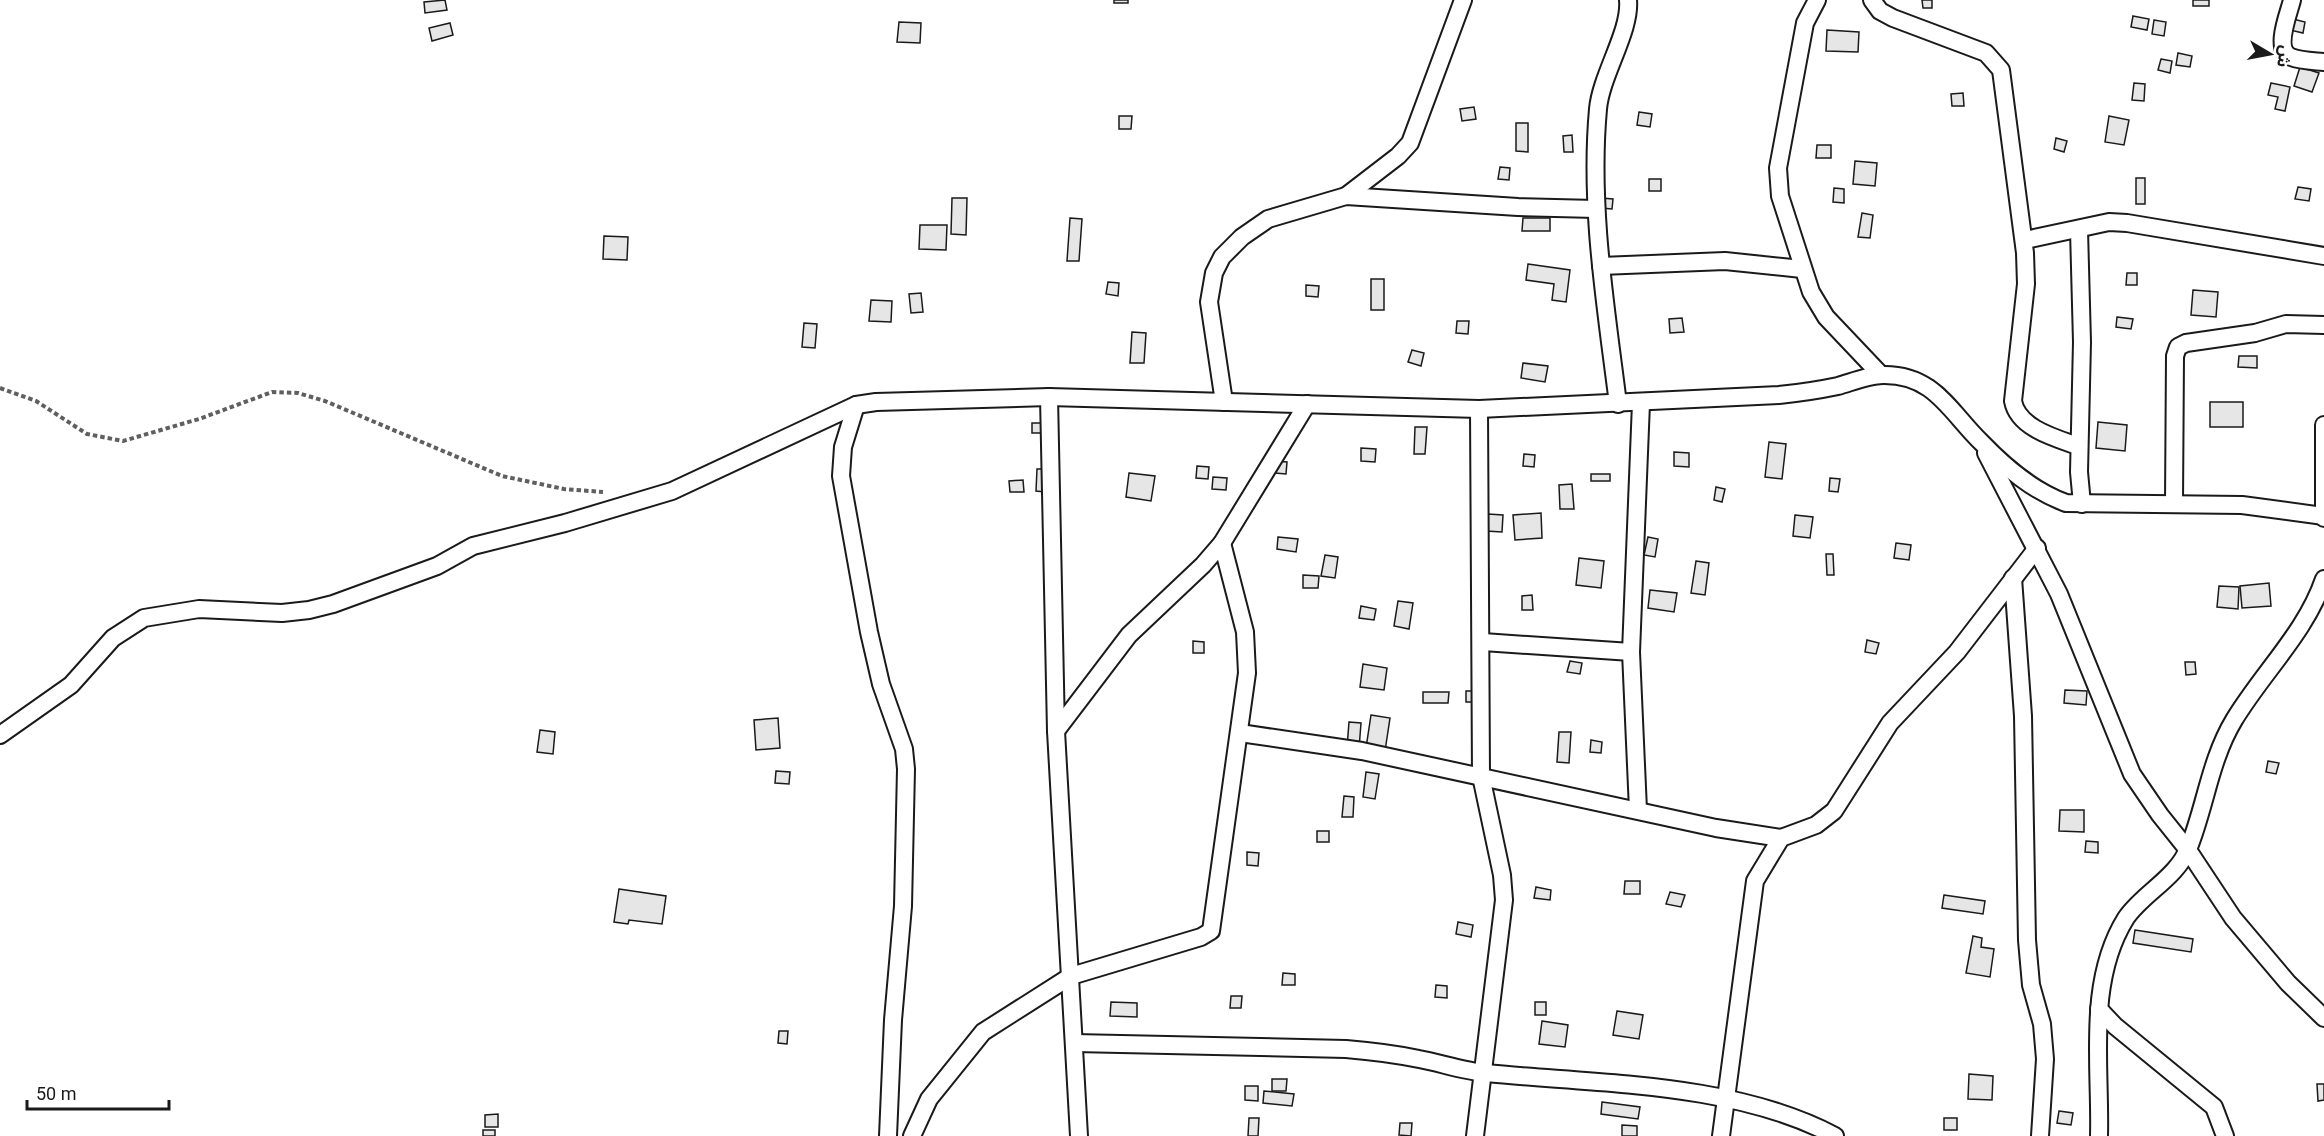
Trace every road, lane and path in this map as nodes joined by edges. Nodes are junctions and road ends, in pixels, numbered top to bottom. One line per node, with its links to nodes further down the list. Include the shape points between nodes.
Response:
1 (1462, 0): 7 (street, via 1410,143)
2 (1628, 0): 8 (street, via 1627,17 1598,108)
3 (1817, 0): 13 (street, via 1805,23 1778,175 1780,196)
4 (1872, 0): 10 (street, via 1880,11 1893,18 1986,53 1995,60 2001,70)
5 (2292, 0): 6 (street, via 2282,42 2284,51 2290,57)
6 (2324, 62)
7 (1346, 196): 8 (street); 18 (street, via 1268,219 1222,257 1214,273 1209,302)
8 (1596, 209): 12 (street)
9 (2079, 230): 10 (street); 11 (street, via 2109,222 2145,224 2239,244); 26 (street, via 2082,342)
10 (2025, 240): 26 (street, via 2026,284 2015,411 2021,420)
11 (2324, 256)
12 (1601, 266): 13 (street, via 1725,261); 21 (street)
13 (1802, 269): 15 (street, via 1826,317)
14 (2324, 325): 28 (street, via 2286,324 2262,332 2186,343 2178,348)
15 (1881, 375): 19 (street, via 1817,391); 25 (street, via 1902,377 1944,399)
16 (0, 388): 27 (path, via 36,401 87,434 123,441 272,393 298,393 325,400 501,476)
17 (1049, 397): 18 (street); 22 (street); 37 (street)
18 (1224, 402): 20 (street)
19 (1641, 403): 21 (street); 36 (street)
20 (1306, 404): 23 (street); 31 (street)
21 (1618, 404): 23 (street)
22 (856, 405): 39 (street, via 672,491 473,546 437,566 333,604 282,613 199,609 144,618 113,638 71,685); 50 (street, via 843,447 843,486 880,684 904,749 906,769 903,906)
23 (1479, 410): 35 (street)
24 (2324, 425): 30 (street)
25 (1980, 441): 29 (street, via 2023,481 2047,496); 32 (street)
26 (2078, 446): 29 (street)
27 (607, 493)
28 (2174, 502): 29 (street); 30 (street, via 2242,505)
29 (2082, 504)
30 (2324, 517)
31 (1222, 543): 37 (street, via 1128,635); 38 (street, via 1245,632 1247,673)
32 (2037, 548): 33 (street); 43 (street, via 2060,594 2132,774)
33 (2013, 578): 42 (street, via 1957,652 1890,723 1834,811 1816,825); 56 (street, via 2023,716 2027,940 2045,1059)
34 (2324, 579): 43 (street, via 2303,624 2246,701 2215,757)
35 (1483, 642): 36 (street); 40 (street)
36 (1631, 652): 41 (street)
37 (1056, 731): 44 (street)
38 (1240, 733): 40 (street, via 1362,751); 44 (street, via 1211,931)
39 (0, 735)
40 (1481, 776): 41 (street); 48 (street, via 1504,900)
41 (1638, 810): 42 (street)
42 (1781, 838): 49 (street, via 1755,881)
43 (2188, 850): 45 (street, via 2166,879 2127,917 2108,956); 46 (street, via 2233,918 2288,983)
44 (1071, 976): 47 (street); 51 (street, via 983,1032 929,1099)
45 (2099, 1009): 57 (street); 58 (street, via 2214,1107)
46 (2324, 1017)
47 (1074, 1043): 48 (street, via 1346,1049 1415,1058); 52 (street)
48 (1483, 1073): 49 (street, via 1598,1080); 53 (street)
49 (1726, 1100): 54 (street); 55 (street, via 1766,1107)
50 (888, 1136)
51 (912, 1136)
52 (1079, 1136)
53 (1475, 1136)
54 (1721, 1136)
55 (1835, 1136)
56 (2040, 1136)
57 (2099, 1136)
58 (2225, 1136)

